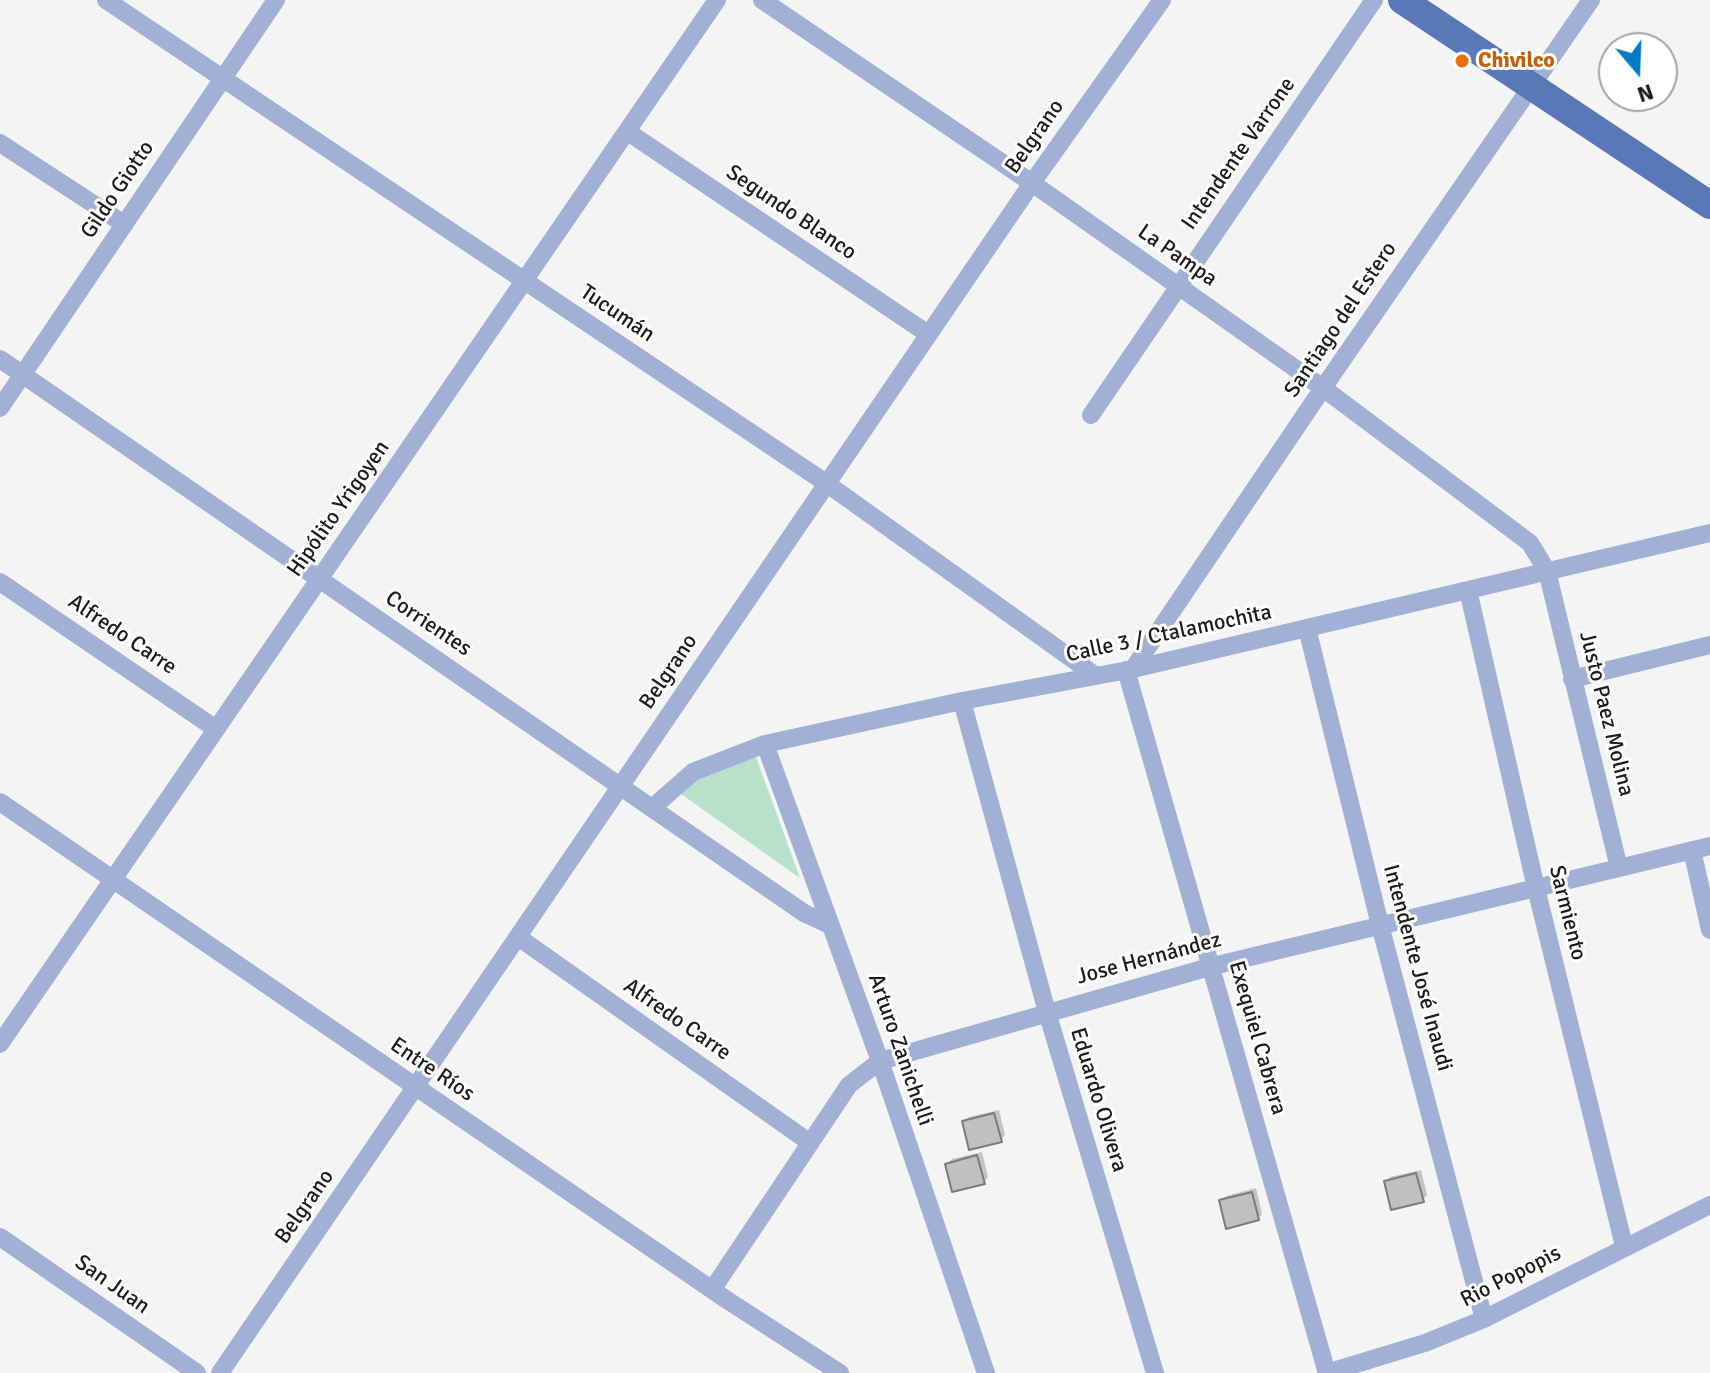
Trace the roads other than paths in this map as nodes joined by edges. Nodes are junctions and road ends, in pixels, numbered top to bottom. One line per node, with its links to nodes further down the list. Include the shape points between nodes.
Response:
1 (106, 0): 9 (street, Tucumán)
2 (276, 0): 9 (street, Gildo Giotto)
3 (717, 0): 11 (street, Hipólito Yrigoyen)
4 (762, 0): 13 (street, La Pampa)
5 (1162, 0): 13 (street, Belgrano)
6 (1374, 0): 17 (street, Intendente Varrone)
7 (1402, 0): 10 (main road)
8 (1591, 0): 10 (street, Santiago del Estero)
9 (223, 78): 15 (street, Gildo Giotto); 16 (street, Tucumán)
10 (1530, 87): 14 (main road); 21 (street, Santiago del Estero)
11 (628, 132): 16 (street, Hipólito Yrigoyen); 18 (street, Segundo Blanco)
12 (0, 143): 15 (street)
13 (1032, 183): 17 (street, La Pampa); 18 (street, Belgrano)
14 (1710, 205)
15 (124, 224): 20 (street, Gildo Giotto)
16 (526, 282): 24 (street, Tucumán); 27 (street, Hipólito Yrigoyen)
17 (1177, 286): 21 (street, La Pampa); 23 (street, Intendente Varrone)
18 (928, 334): 24 (street, Belgrano)
19 (0, 359): 20 (street, Corrientes)
20 (22, 375): 22 (street, Gildo Giotto); 27 (street, Corrientes)
21 (1323, 388): 26 (street, La Pampa, via 1530,543); 32 (street, Santiago del Estero)
22 (0, 408)
23 (1091, 415)
24 (826, 483): 33 (street, Tucumán); 38 (street, Belgrano)
25 (1710, 533): 26 (street, Calle 3 / Ctalamochita)
26 (1547, 571): 29 (street, Calle 3 / Ctalamochita); 34 (street, Justo Paez Molina)
27 (320, 579): 36 (street, Hipólito Yrigoyen); 38 (street, Corrientes)
28 (0, 582): 36 (street, Alfredo Carre)
29 (1468, 590): 30 (street, Calle 3 / Ctalamochita); 44 (street, Sarmiento)
30 (1307, 628): 32 (street, Calle 3 / Ctalamochita); 46 (street, Intendente José Inaudi)
31 (1710, 645): 34 (street)
32 (1130, 669): 33 (street, Calle 3 / Ctalamochita); 49 (street, Exequiel Cabrera)
33 (1096, 676): 35 (street, Calle 3 / Ctalamochita)
34 (1572, 679): 42 (street, Justo Paez Molina)
35 (962, 701): 37 (street, Calle 3 / Ctalamochita); 50 (street, Eduardo Olivera)
36 (216, 729): 43 (street, Hipólito Yrigoyen)
37 (765, 744): 40 (street, Calle 3 / Ctalamochita, via 693,772); 45 (street, Arturo Zanichelli)
38 (622, 785): 40 (street, Corrientes); 48 (street, Belgrano)
39 (0, 802): 43 (street, Entre Ríos)
40 (652, 808): 45 (street, Corrientes, via 804,913)
41 (1701, 848): 42 (street, Jose Hernández); 47 (street)
42 (1619, 868): 44 (street, Jose Hernández)
43 (113, 879): 51 (street, Hipólito Yrigoyen); 53 (street, Entre Ríos)
44 (1536, 888): 46 (street, Jose Hernández); 57 (street, Sarmiento)
45 (830, 925): 52 (street, Arturo Zanichelli)
46 (1380, 925): 49 (street, Jose Hernández); 59 (street, Intendente José Inaudi)
47 (1710, 930)
48 (518, 937): 53 (street, Belgrano); 54 (street, Alfredo Carre)
49 (1213, 966): 50 (street, Jose Hernández); 65 (street, Exequiel Cabrera)
50 (1047, 1012): 52 (street, Jose Hernández); 64 (street, Eduardo Olivera)
51 (0, 1044)
52 (880, 1061): 54 (street, Jose Hernández, via 849,1085); 63 (street, Arturo Zanichelli)
53 (416, 1088): 58 (street, Entre Ríos); 61 (street, Belgrano)
54 (809, 1142): 58 (street, Jose Hernández)
55 (1710, 1205): 57 (street, Rio Popopis)
56 (0, 1237): 60 (street, San Juan)
57 (1624, 1246): 59 (street, Rio Popopis)
58 (712, 1290): 62 (street, Entre Ríos)
59 (1484, 1319): 65 (street, Rio Popopis)
60 (197, 1373)
61 (220, 1373)
62 (840, 1373)
63 (986, 1373)
64 (1155, 1373)
65 (1326, 1373)

